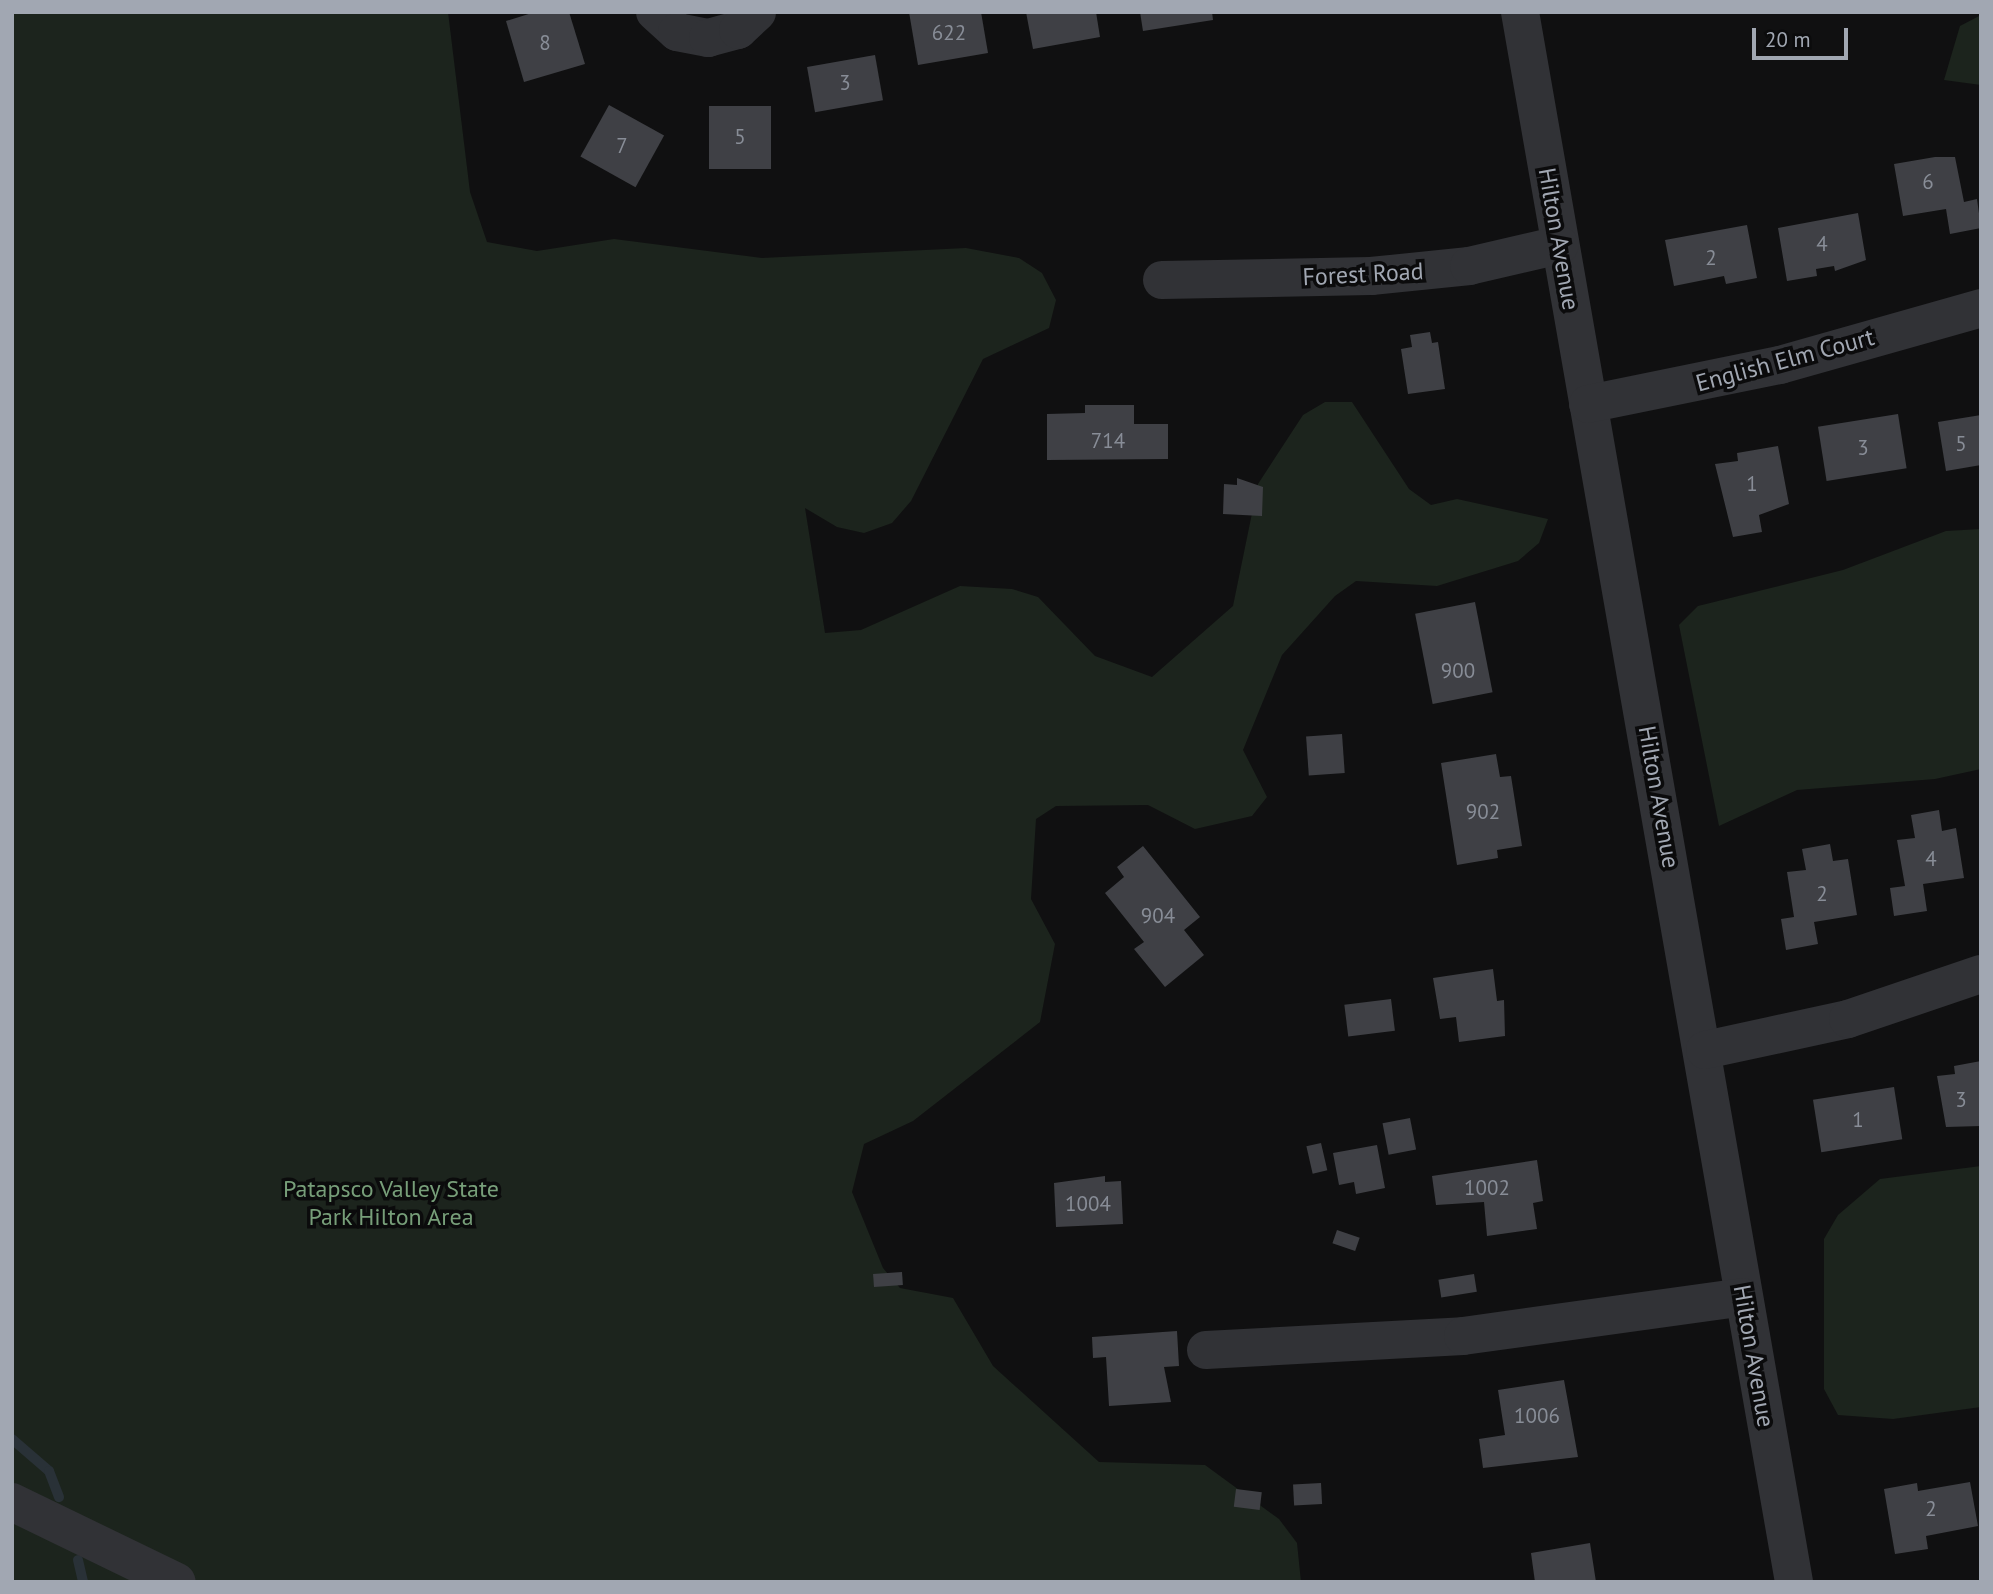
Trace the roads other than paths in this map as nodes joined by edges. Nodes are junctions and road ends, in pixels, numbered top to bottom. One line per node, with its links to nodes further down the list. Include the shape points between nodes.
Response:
1 (654, 12): 2 (street, via 677,32 708,38 738,30)
2 (757, 12)
3 (1520, 12): 4 (street, Hilton Avenue)
4 (1560, 245): 5 (street, Forest Road, via 1469,266 1371,276); 7 (street, Hilton Avenue)
5 (1162, 280)
6 (1981, 309): 7 (street, English Elm Court, via 1780,365)
7 (1588, 404): 9 (street, Hilton Avenue)
8 (1981, 974): 9 (street, via 1848,1019)
9 (1705, 1050): 10 (street, Hilton Avenue)
10 (1743, 1297): 11 (street, via 1463,1336); 14 (street, Hilton Avenue)
11 (1206, 1350)
12 (12, 1502): 13 (street)
13 (177, 1582)
14 (1794, 1582)

